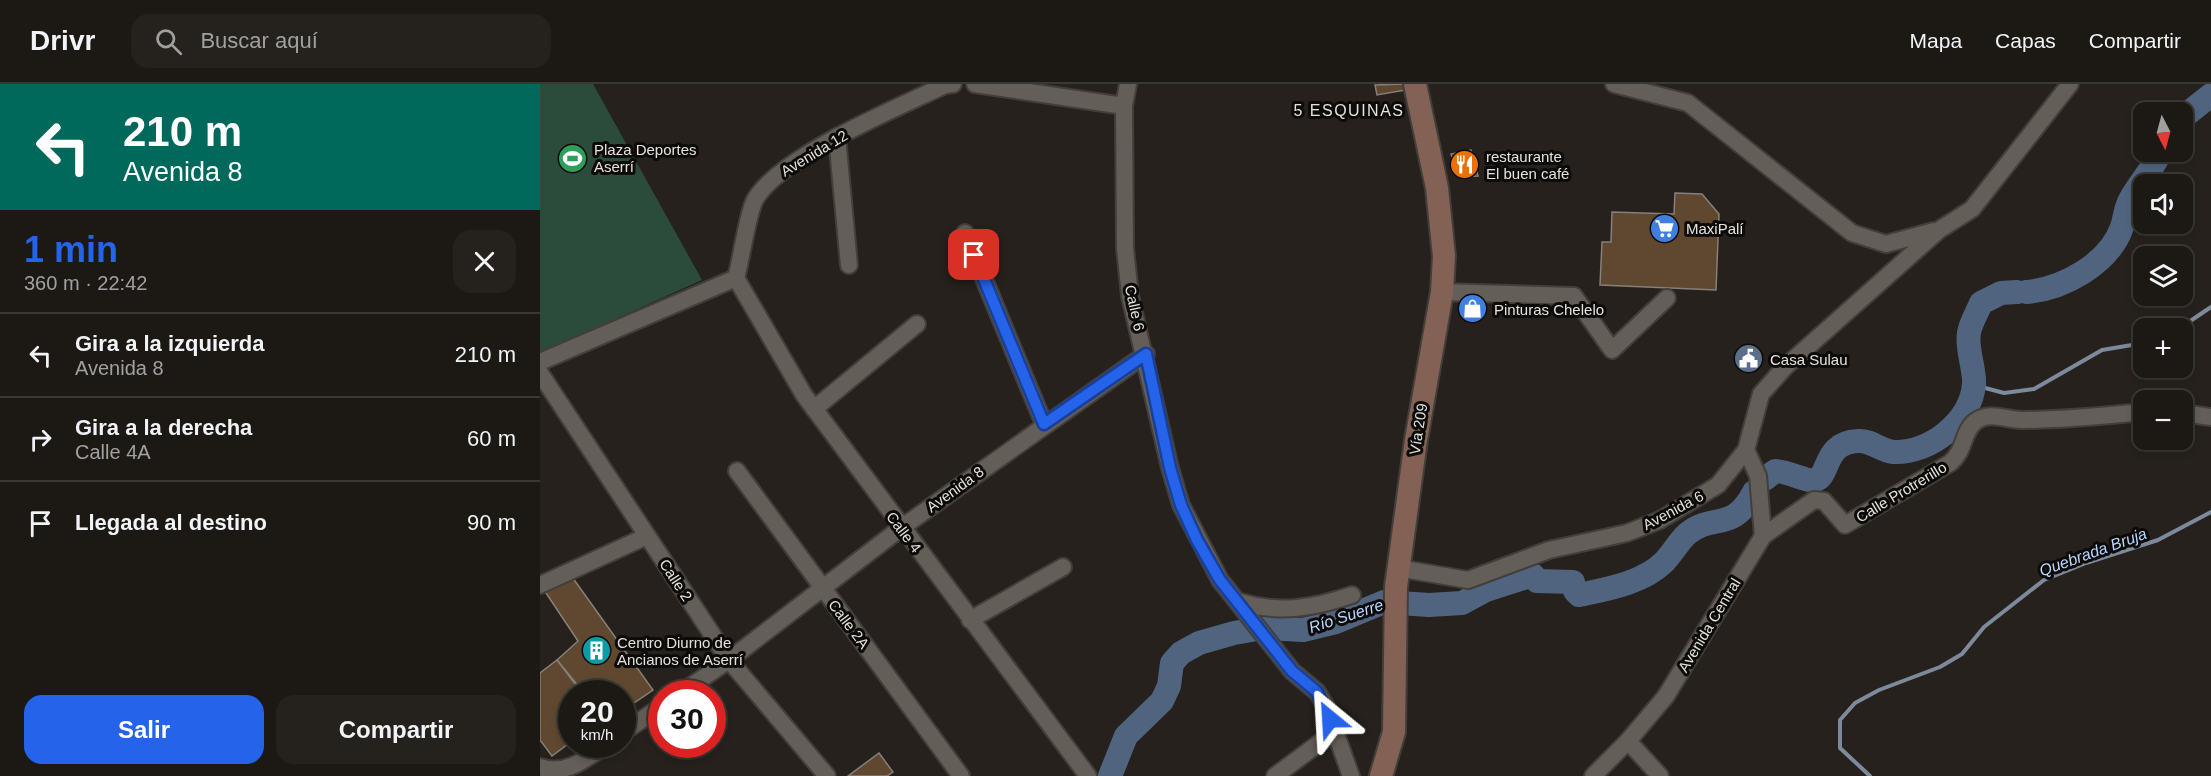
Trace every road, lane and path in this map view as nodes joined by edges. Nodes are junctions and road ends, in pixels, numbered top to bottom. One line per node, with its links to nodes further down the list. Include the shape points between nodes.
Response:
1 (953, 84): 8 (street, Avenida 12)
2 (975, 84): 7 (street)
3 (1128, 84): 7 (street)
4 (1614, 84): 9 (street, via 1688,103 1852,233 1886,244)
5 (2070, 84): 9 (street, via 1971,209)
6 (1418, 86): 13 (main road, Vía 209, via 1437,188 1444,256)
7 (1124, 106): 16 (street, Calle 6, via 1125,248 1130,296)
8 (837, 137): 11 (street); 12 (street, Avenida 12, via 775,176 755,199)
9 (1939, 230): 24 (street, Avenida 6, via 1785,366 1761,394)
10 (965, 233): 23 (street)
11 (849, 265)
12 (736, 279): 17 (street); 19 (street, Calle 4)
13 (1442, 292): 14 (street, via 1574,296 1612,350); 30 (main road, Vía 209)
14 (1667, 298)
15 (917, 324): 19 (street)
16 (1146, 354): 23 (street, Avenida 8); 34 (street, Calle 6, via 1181,505 1220,580)
17 (540, 362)
18 (540, 373): 27 (street, Calle 2)
19 (814, 409): 26 (street, Calle 4)
20 (2133, 413): 28 (street, Calle Protrerillo, via 2021,420 1981,418 1969,428 1960,455 1950,463 1845,525 1824,501 1814,500)
21 (2193, 415): 22 (street)
22 (2211, 417)
23 (1044, 424): 26 (street, Avenida 8)
24 (1746, 450): 28 (street, via 1758,476); 30 (street, Avenida 6, via 1718,485 1660,520 1627,533 1549,550 1468,580)
25 (737, 471): 32 (street, Calle 2A)
26 (901, 528): 32 (street, Avenida 8); 35 (street, Calle 4)
27 (647, 536): 31 (street); 36 (street, Calle 2)
28 (1763, 536): 39 (street, Avenida Central, via 1666,696)
29 (1063, 567): 35 (street)
30 (1398, 568): 48 (main road, Vía 209, via 1394,732)
31 (540, 585)
32 (822, 589): 36 (street, Avenida 8); 44 (street, Calle 2A)
33 (1352, 595): 34 (street, via 1295,609 1275,610)
34 (1240, 602): 38 (street, Calle 6, via 1292,671 1317,692)
35 (970, 620): 45 (street, Calle 4)
36 (729, 660): 37 (street, Avenida 8); 43 (street, Calle 2)
37 (700, 680)
38 (1334, 732): 46 (street); 47 (street, Calle 6)
39 (1628, 741): 49 (street, Avenida Central); 50 (street)
40 (587, 758): 42 (street)
41 (540, 767): 42 (street)
42 (563, 775)
43 (827, 776)
44 (962, 776)
45 (1088, 776)
46 (1275, 776)
47 (1351, 776)
48 (1381, 776)
49 (1593, 776)
50 (1660, 776)

